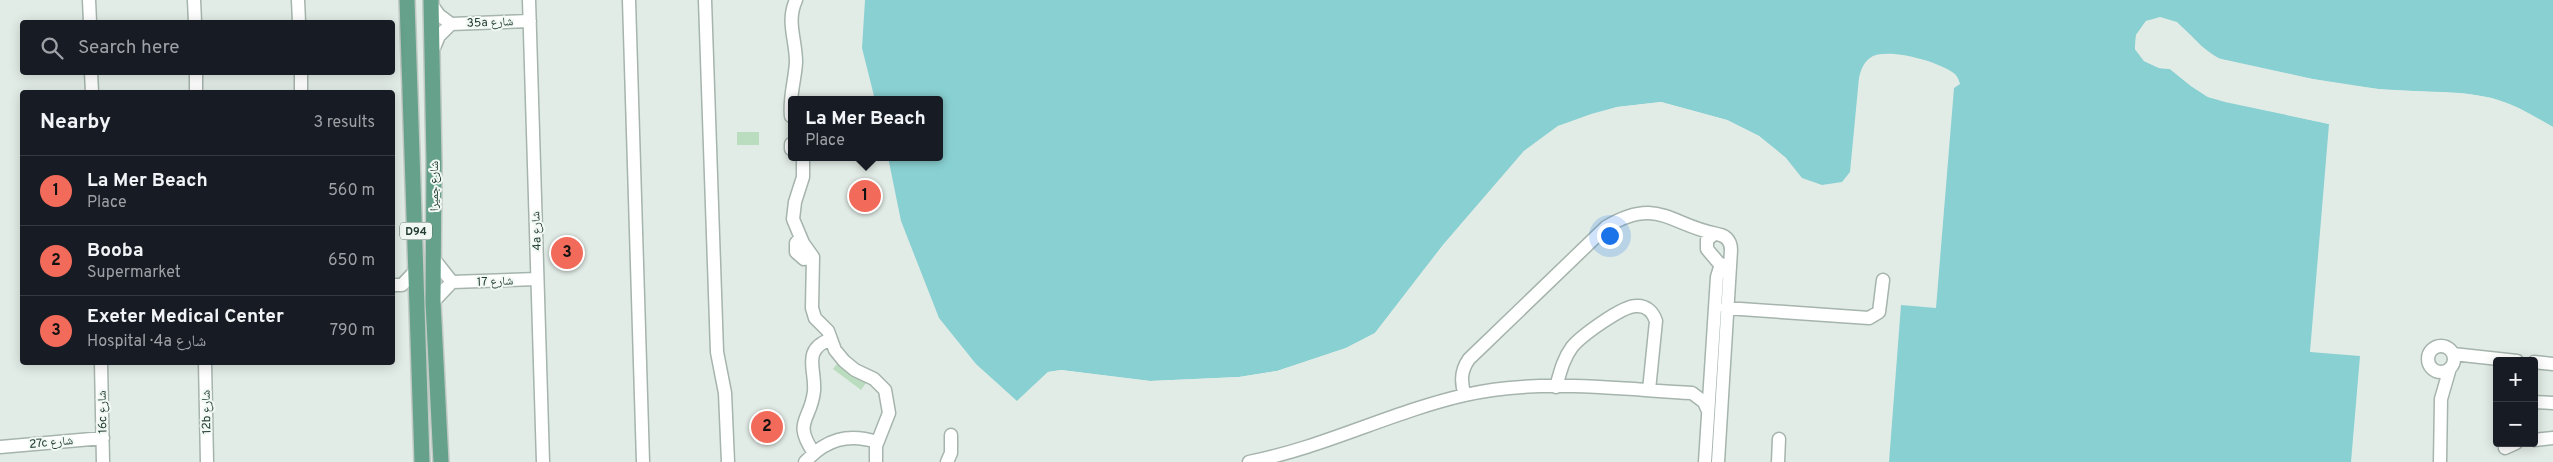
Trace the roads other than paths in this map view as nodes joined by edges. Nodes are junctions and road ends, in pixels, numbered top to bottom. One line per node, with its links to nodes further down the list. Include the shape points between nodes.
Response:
1 (89, 0): 10 (street)
2 (194, 0): 11 (street)
3 (298, 0): 12 (street)
4 (407, 0): 28 (main road, شارع جميرا / D94)
5 (529, 0): 13 (street, 4a شارع)
6 (629, 0): 67 (street)
7 (705, 0): 68 (street, via 717,352 725,393)
8 (796, 0): 22 (street, via 791,19 796,60)
9 (431, 2): 14 (street); 15 (main road, شارع جميرا / D94)
10 (90, 20)
11 (195, 20)
12 (299, 20)
13 (530, 21): 14 (street, 35a شارع); 30 (street, 4a شارع)
14 (451, 24): 15 (street, via 439,36)
15 (433, 52): 27 (main road, شارع جميرا / D94)
16 (92, 75): 19 (street)
17 (196, 75): 20 (street)
18 (300, 75): 21 (street)
19 (92, 90)
20 (196, 90)
21 (301, 90)
22 (790, 96)
23 (801, 161): 36 (street, via 803,177 794,209 794,223 813,257 812,308 815,318)
24 (1692, 226): 25 (street); 26 (street); 49 (street, via 1674,217 1648,213 1622,218 1606,227 1470,358 1461,380)
25 (1718, 234): 26 (street, via 1709,237); 29 (street, via 1725,236 1731,246)
26 (1706, 247): 29 (street)
27 (433, 258): 32 (street); 34 (main road, شارع جميرا / D94)
28 (417, 269): 33 (street); 34 (main road, شارع جميرا / D94)
29 (1725, 269): 35 (street); 45 (street, via 1717,277)
30 (537, 279): 32 (street, شارع 17); 66 (street, 4a شارع)
31 (1883, 280): 35 (street, via 1879,312 1869,318)
32 (452, 282): 34 (street)
33 (397, 285): 34 (street)
34 (426, 305): 64 (main road, شارع جميرا / D94); 65 (main road, شارع جميرا / D94)
35 (1726, 308): 73 (street)
36 (831, 339): 59 (street, via 844,361 874,379 885,390 889,412); 61 (street, via 819,346 812,358 814,394 804,418 803,430)
37 (2453, 354): 38 (street); 43 (street); 44 (street, via 2444,347 2433,349 2428,359)
38 (2493, 358)
39 (2538, 362): 40 (street)
40 (2553, 364)
41 (101, 365): 55 (street, 16c شارع)
42 (205, 365): 63 (street, 12b شارع)
43 (2450, 368): 44 (street, via 2444,372); 50 (street)
44 (2433, 369): 50 (street)
45 (1710, 378): 48 (street); 53 (street)
46 (1556, 387): 47 (street); 47 (street, via 1564,360 1580,339 1628,308 1638,306 1651,312 1656,321); 49 (street, via 1514,388)
47 (1649, 390): 48 (street)
48 (1692, 393): 53 (street, via 1704,402)
49 (1465, 395): 71 (street, via 1316,446)
50 (2441, 399): 75 (street)
51 (2538, 402): 52 (street)
52 (2553, 403)
53 (1708, 411): 72 (street)
54 (950, 435): 70 (street, via 951,453)
55 (102, 438): 60 (street, 27c شارع); 62 (street, 16c شارع)
56 (2553, 438): 58 (street)
57 (1779, 439): 74 (street)
58 (2538, 440)
59 (877, 442): 61 (street, via 856,436 842,438); 69 (street)
60 (0, 447)
61 (810, 457)
62 (103, 462)
63 (207, 462)
64 (422, 462)
65 (441, 462)
66 (543, 462)
67 (643, 462)
68 (728, 462)
69 (876, 462)
70 (947, 462)
71 (1248, 462)
72 (1705, 462)
73 (1718, 462)
74 (1778, 462)
75 (2440, 462)

